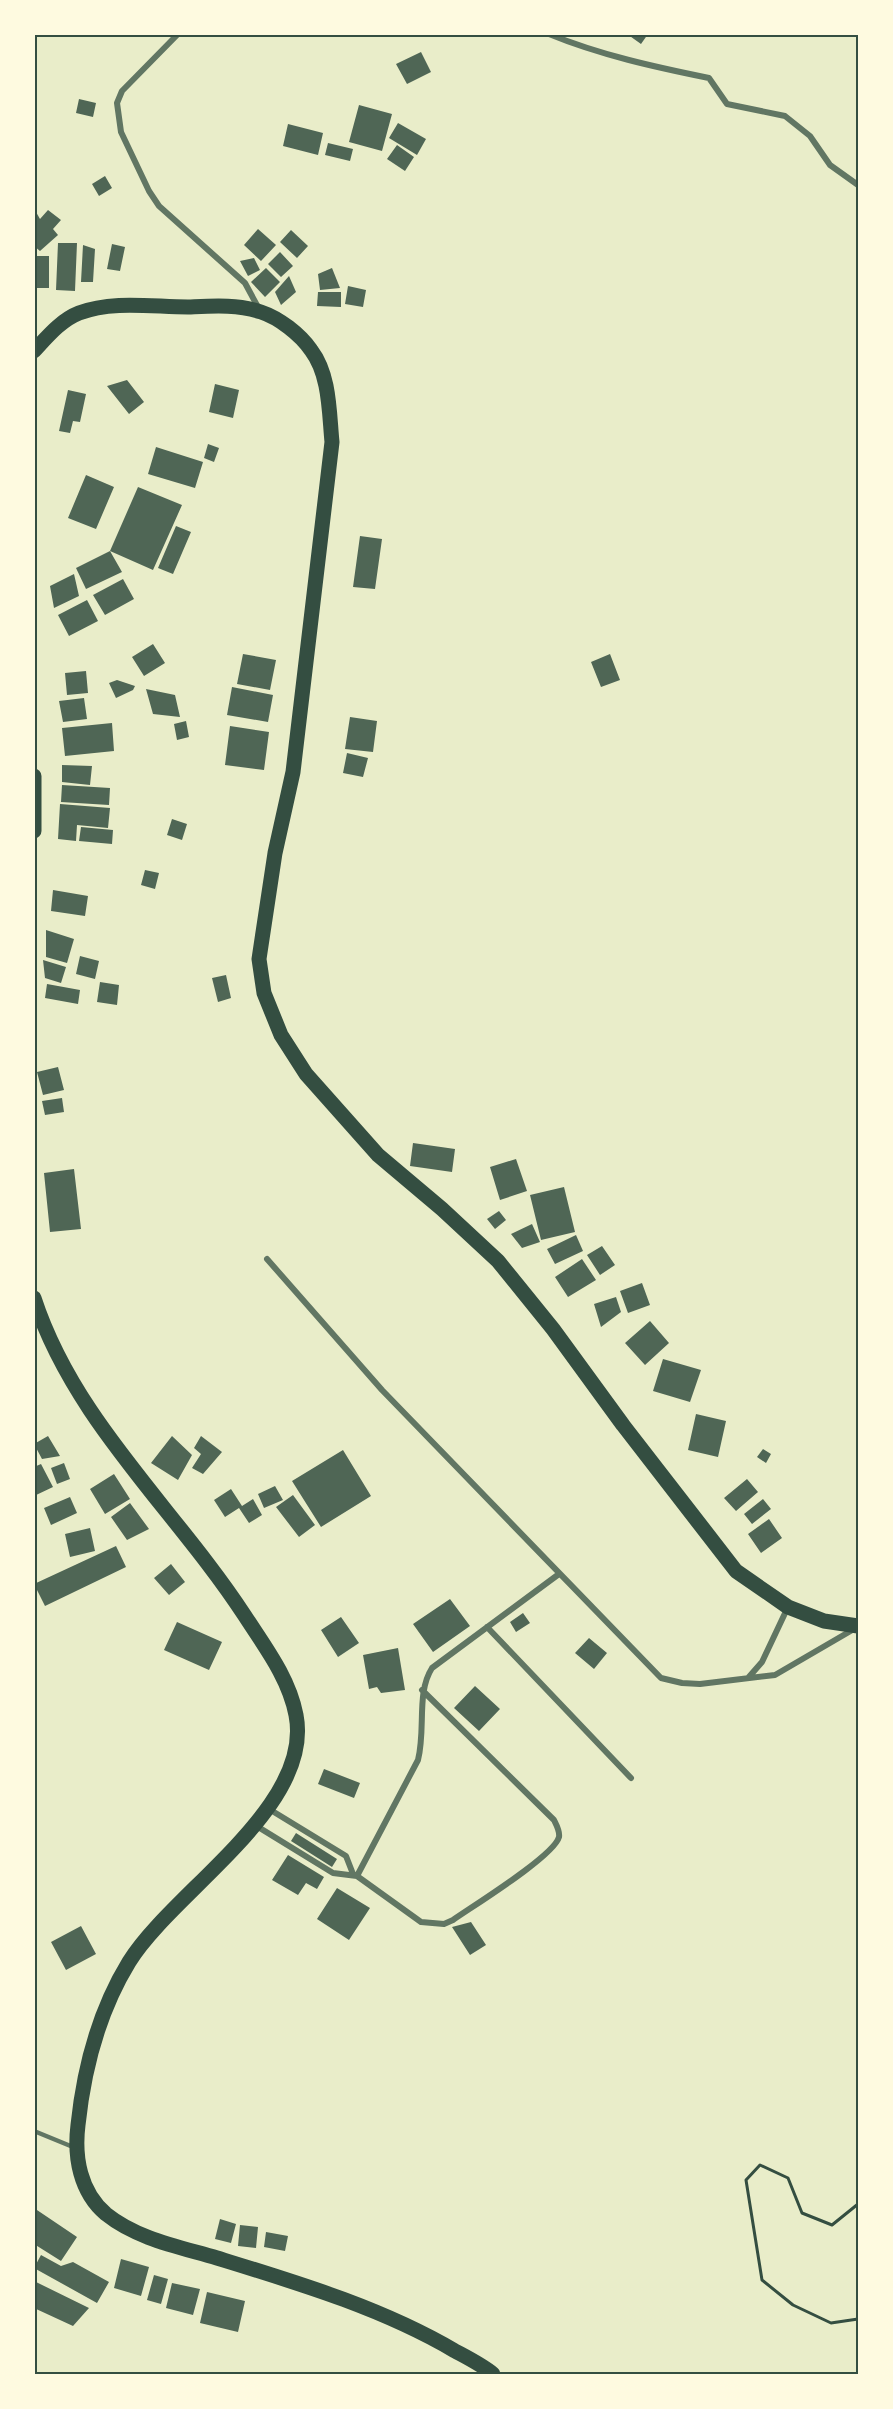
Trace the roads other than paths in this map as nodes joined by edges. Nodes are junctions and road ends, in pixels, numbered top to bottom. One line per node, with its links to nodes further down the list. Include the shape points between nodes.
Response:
1 (178, 34): 4 (street, via 122,91 117,103 121,132 159,206 245,283)
2 (549, 34): 3 (street, via 647,65 709,78 727,104 785,116 810,136 830,165)
3 (858, 185)
4 (261, 312): 5 (main road, via 223,305 109,307 79,313 55,329); 12 (main road, via 281,322 312,351 328,395 332,442 293,772 275,853 259,958 264,993 281,1035 313,1082 378,1155 498,1261 736,1571)
5 (34, 351)
6 (34, 776): 7 (main road)
7 (35, 784): 8 (main road)
8 (34, 831)
9 (267, 1259): 11 (street, via 382,1390)
10 (34, 1298): 18 (main road, via 42,1322 89,1410 219,1576 280,1670 296,1716 297,1744 293,1767)
11 (559, 1574): 13 (street); 15 (street, via 661,1678 700,1684)
12 (788, 1607): 14 (main road, via 824,1621); 15 (street, via 766,1654)
13 (487, 1627): 16 (street, via 432,1668); 17 (street)
14 (858, 1627): 15 (street, via 775,1675)
15 (748, 1678)
16 (422, 1690): 20 (street, via 422,1744 418,1760); 20 (street, via 554,1820 558,1839 542,1857 444,1924 421,1922)
17 (631, 1779)
18 (269, 1808): 19 (main road); 20 (street, via 346,1856)
19 (254, 1824): 20 (street, via 333,1873); 22 (main road, via 157,1924 129,1962 104,2010 88,2062)
20 (355, 1875)
21 (34, 2131): 22 (lane)
22 (75, 2149): 23 (main road, via 84,2187 105,2213 134,2231 277,2276 384,2316 437,2340)
23 (493, 2374)

